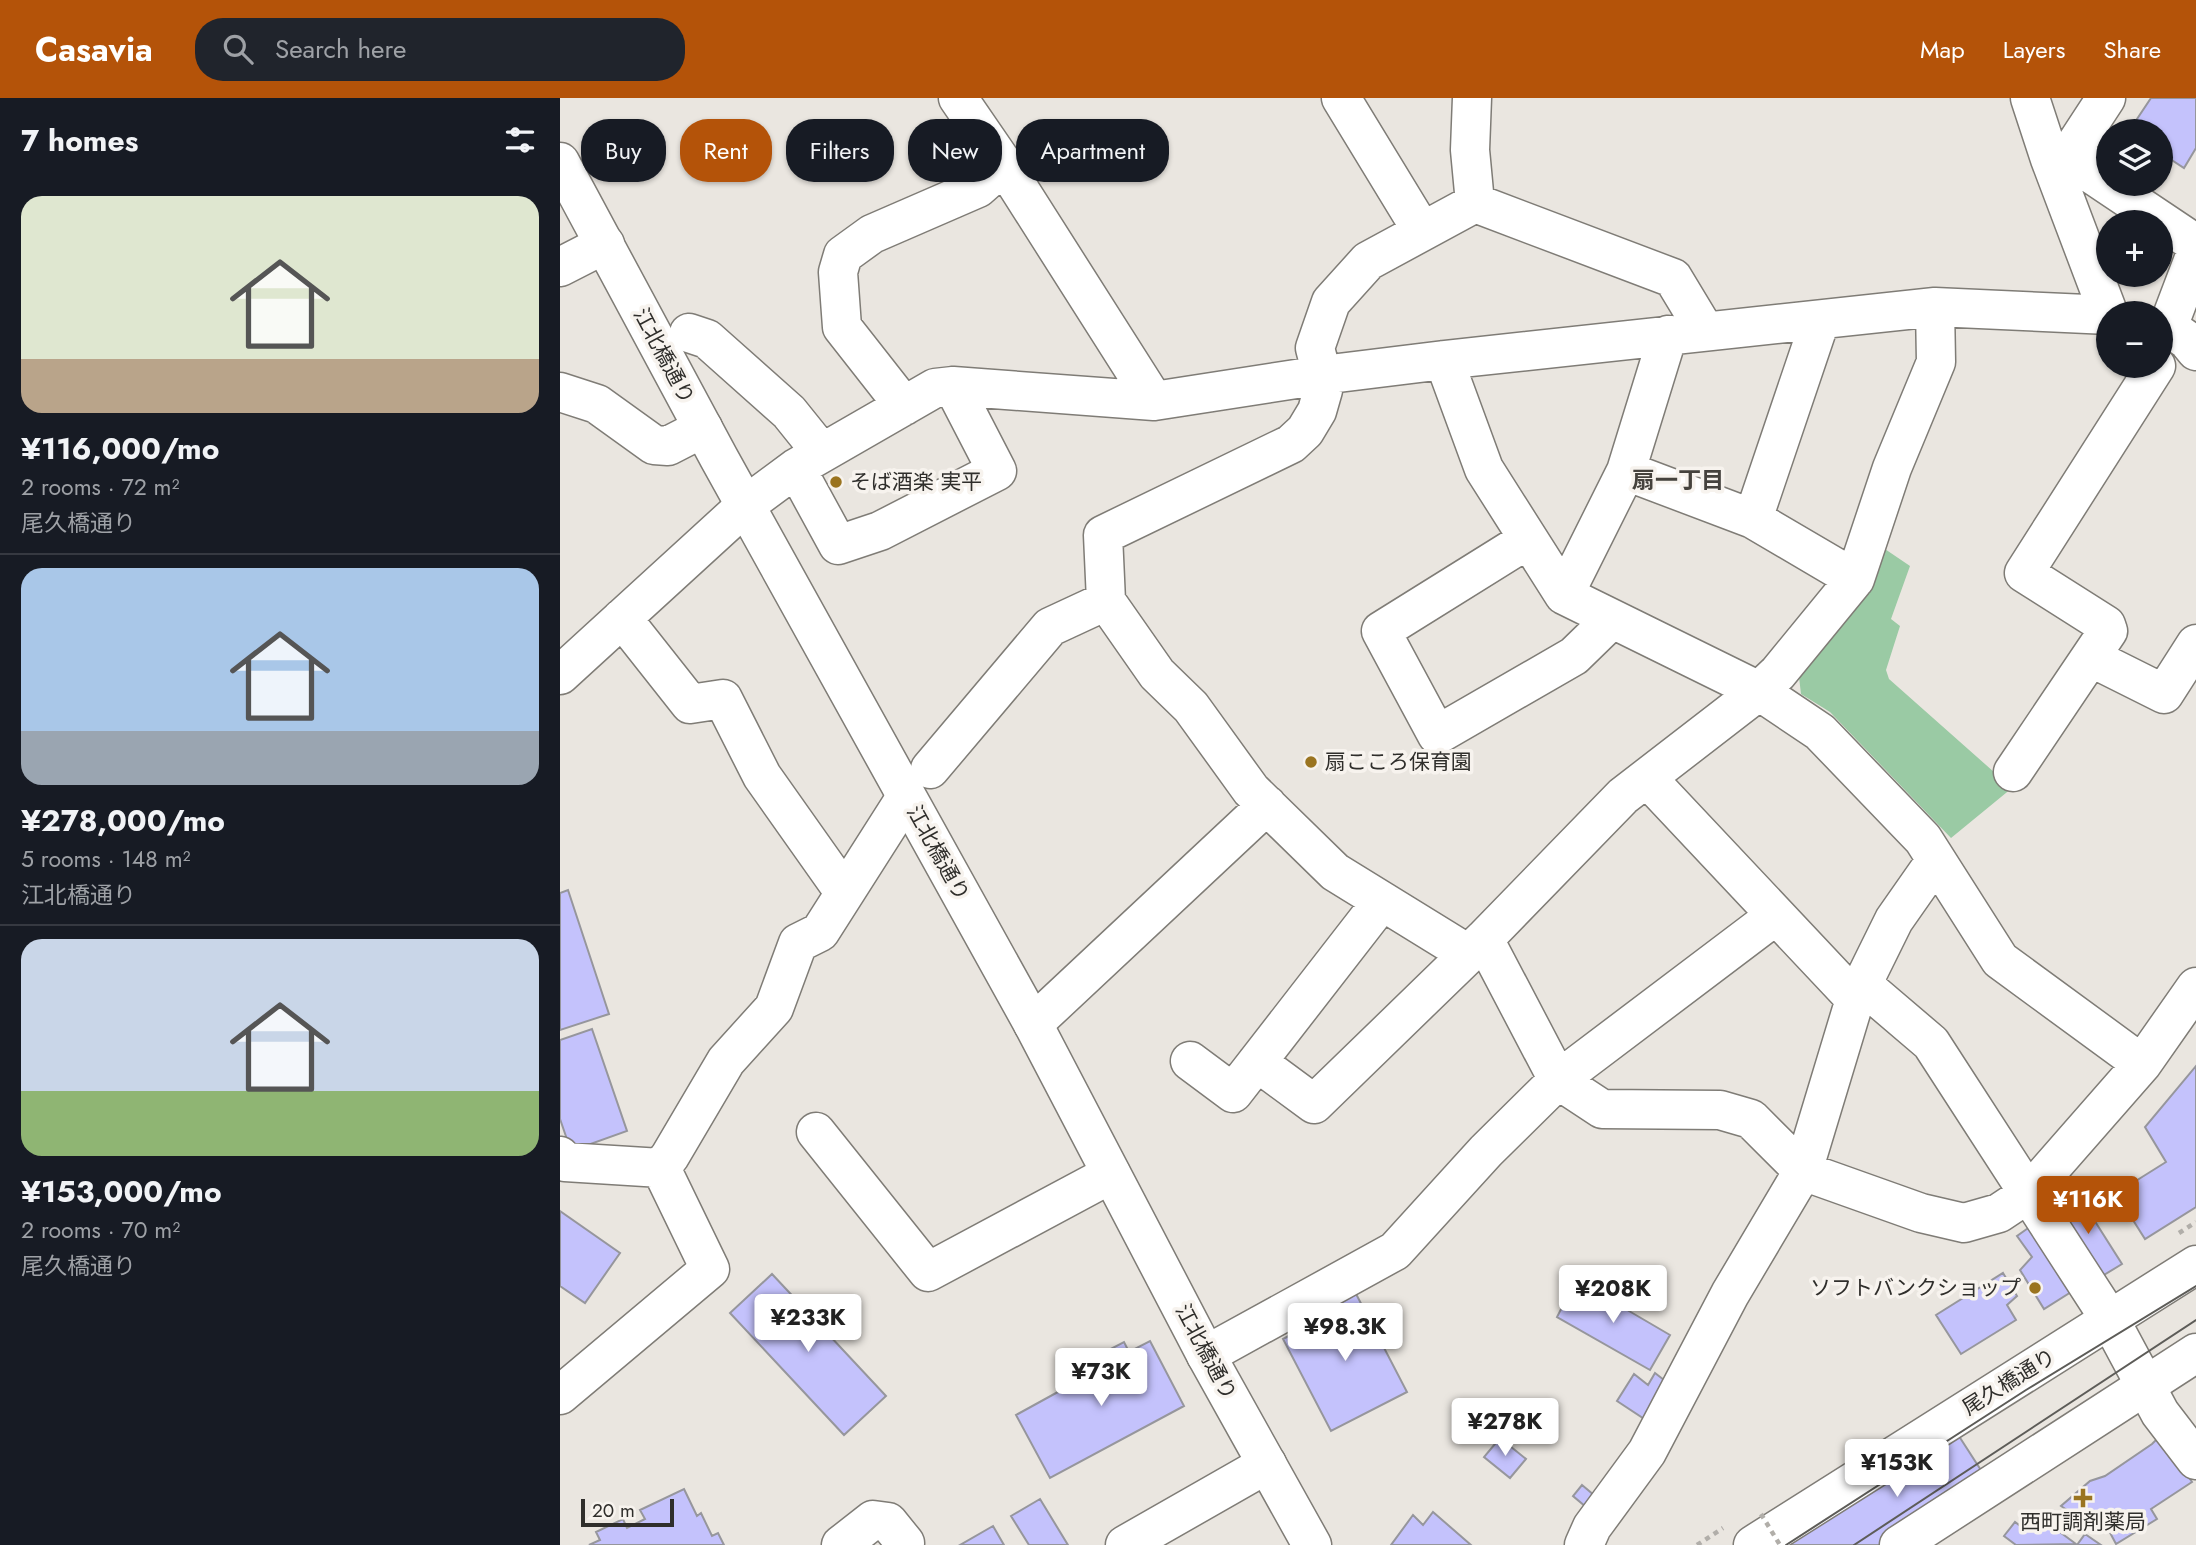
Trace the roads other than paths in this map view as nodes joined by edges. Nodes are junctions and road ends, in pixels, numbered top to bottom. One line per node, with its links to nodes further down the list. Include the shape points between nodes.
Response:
1 (958, 98): 8 (street)
2 (1341, 98): 10 (street)
3 (1472, 98): 9 (street)
4 (2030, 98): 6 (street)
5 (2106, 98): 6 (street)
6 (2064, 155): 12 (street); 15 (street)
7 (560, 162): 11 (street, 江北橋通り)
8 (1004, 165): 28 (street); 29 (street, via 978,188 872,234 842,255 838,272 842,327)
9 (1475, 203): 10 (street); 19 (street, via 1673,278)
10 (1422, 232): 24 (street, via 1368,261 1331,302 1315,348)
11 (605, 244): 14 (street); 30 (street, 江北橋通り)
12 (2196, 244)
13 (2196, 253): 22 (street)
14 (560, 267)
15 (2105, 301)
16 (1935, 307): 17 (street); 18 (street); 36 (street, via 1936,362 1892,468)
17 (2096, 314)
18 (1820, 321): 19 (street); 34 (street)
19 (1705, 331): 21 (street)
20 (689, 333): 31 (street, via 707,339 789,412)
21 (1668, 335): 23 (street); 32 (street)
22 (2173, 337)
23 (1444, 360): 24 (street); 35 (street, via 1484,470)
24 (1322, 375): 28 (street); 38 (street, via 1317,411 1291,444 1103,535)
25 (2148, 378): 42 (street, via 2024,573 2106,625 2108,631)
26 (953, 386): 28 (street); 29 (street, via 935,388); 31 (street, via 997,471 880,531 838,545)
27 (560, 392): 30 (street, via 597,404 654,445 668,446)
28 (1154, 401)
29 (904, 406): 31 (street)
30 (703, 428): 33 (street, 江北橋通り)
31 (809, 461): 33 (street)
32 (1626, 471): 34 (street); 37 (street)
33 (746, 505): 39 (street); 47 (street, 江北橋通り)
34 (1753, 519): 36 (street)
35 (1527, 540): 37 (street); 40 (street, via 1381,631 1437,735 1574,656)
36 (1855, 579): 44 (street)
37 (1564, 595): 40 (street)
38 (1106, 601): 47 (street, via 1050,627); 48 (street, via 1157,674 1191,707)
39 (622, 618): 43 (street); 50 (street, via 690,704 723,699 762,776)
40 (1611, 620): 44 (street)
41 (2196, 644): 42 (street, via 2164,694)
42 (2092, 658): 45 (street)
43 (560, 675)
44 (1759, 691): 46 (street); 49 (street, via 1820,732 1923,839)
45 (2013, 772)
46 (1647, 778): 52 (street); 53 (street, via 1623,796)
47 (918, 783): 50 (street); 56 (street, 江北橋通り)
48 (1267, 805): 51 (street, via 1335,872); 56 (street)
49 (1936, 860): 55 (street, via 1894,920); 59 (street, via 2000,960)
50 (844, 892): 63 (street, via 820,932 798,943 775,1008 726,1061)
51 (1382, 901): 53 (street); 58 (street)
52 (1775, 916): 55 (street); 60 (street)
53 (1476, 946): 58 (street, via 1314,1104); 60 (street)
54 (2196, 987): 59 (street)
55 (1859, 992): 64 (street); 66 (street, via 1931,1043)
56 (1034, 1024): 65 (street, 江北橋通り)
57 (1190, 1061): 58 (street, via 1233,1093)
58 (1257, 1062)
59 (2142, 1064): 66 (street)
60 (1558, 1080): 64 (street, via 1602,1108 1720,1110 1751,1118); 70 (street, via 1395,1251)
61 (816, 1132): 65 (street, via 928,1272)
62 (560, 1156): 63 (street, via 565,1162)
63 (661, 1168): 72 (street, via 710,1269)
64 (1803, 1171): 66 (street, via 1921,1213 1965,1223 1999,1213); 80 (street, via 1730,1294 1647,1452)
65 (1111, 1174): 70 (street, 江北橋通り)
66 (2029, 1193): 68 (street)
67 (2196, 1265): 68 (street, 尾久橋通り)
68 (2109, 1318): 71 (street); 75 (street, 尾久橋通り)
69 (2196, 1353): 71 (street)
70 (1206, 1355): 74 (street, 江北橋通り)
71 (2145, 1387): 73 (street); 81 (street)
72 (560, 1395)
73 (2196, 1460)
74 (1266, 1464): 78 (street); 79 (street, 江北橋通り)
75 (1757, 1530)
76 (905, 1544): 77 (street, via 888,1522 873,1520)
77 (841, 1545)
78 (1125, 1545)
79 (1312, 1545)
80 (1584, 1545)
81 (1899, 1545)

